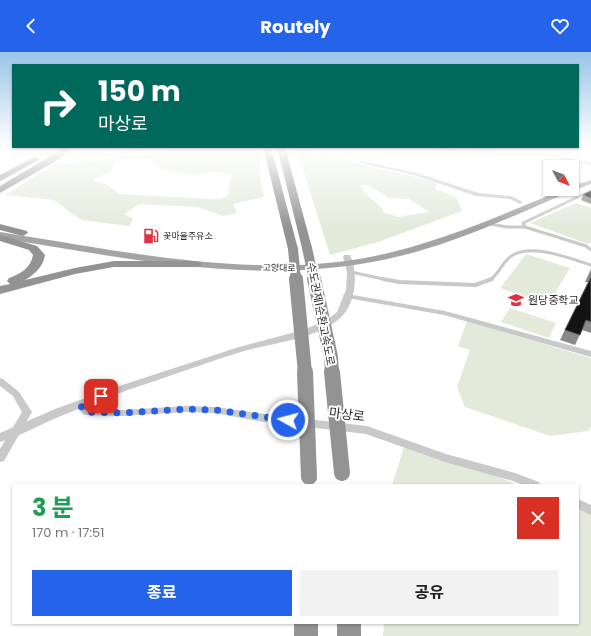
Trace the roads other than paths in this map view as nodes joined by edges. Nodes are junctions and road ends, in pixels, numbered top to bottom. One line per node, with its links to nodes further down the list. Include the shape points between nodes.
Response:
1 (16, 174): 10 (highway)
2 (19, 174): 11 (highway)
3 (28, 174): 13 (highway)
4 (275, 174): 23 (highway, 수도권제1순환고속도로)
5 (286, 174): 23 (highway, 수도권제1순환고속도로)
6 (416, 174): 17 (street, via 478,194 511,198)
7 (591, 177): 8 (main road)
8 (579, 181)
9 (591, 182): 12 (main road, 고양대로)
10 (0, 183)
11 (0, 186)
12 (579, 186)
13 (0, 190)
14 (543, 194): 17 (main road, 고양대로)
15 (591, 194): 19 (lane, via 586,193 523,223)
16 (554, 196): 18 (main road, 고양대로)
17 (520, 202): 26 (main road, 고양대로, via 410,245)
18 (487, 224): 19 (lane); 26 (main road, 고양대로, via 417,249)
19 (525, 227): 24 (lane, via 586,246)
20 (0, 228): 21 (highway)
21 (23, 232): 26 (main road, 고양대로, via 225,260)
22 (0, 236): 25 (main road, 고양대로); 28 (highway, via 33,248 39,255 37,264 30,272)
23 (300, 249): 37 (highway, 수도권제1순환고속도로, bridge, via 331,357); 38 (highway, 수도권제1순환고속도로, bridge)
24 (591, 250)
25 (196, 264): 26 (main road, 고양대로, via 292,269); 29 (highway, via 114,264)
26 (349, 264): 27 (lane, via 399,282 475,285 496,278 512,255 529,251); 30 (street, via 351,282)
27 (591, 265)
28 (0, 286)
29 (0, 290)
30 (347, 296): 31 (street, via 445,313); 33 (street, via 338,316 326,325 243,349)
31 (591, 354)
32 (0, 381): 34 (street, via 16,394 27,412)
33 (80, 405): 34 (street); 39 (street, 마상로, via 86,412 215,410 367,430 438,456)
34 (17, 430): 35 (street); 36 (street)
35 (0, 438)
36 (0, 458)
37 (342, 479)
38 (309, 481)
39 (532, 484)
40 (579, 504): 41 (street)
41 (591, 510)
42 (306, 624): 44 (highway)
43 (349, 624): 45 (highway)
44 (306, 636)
45 (349, 636)

